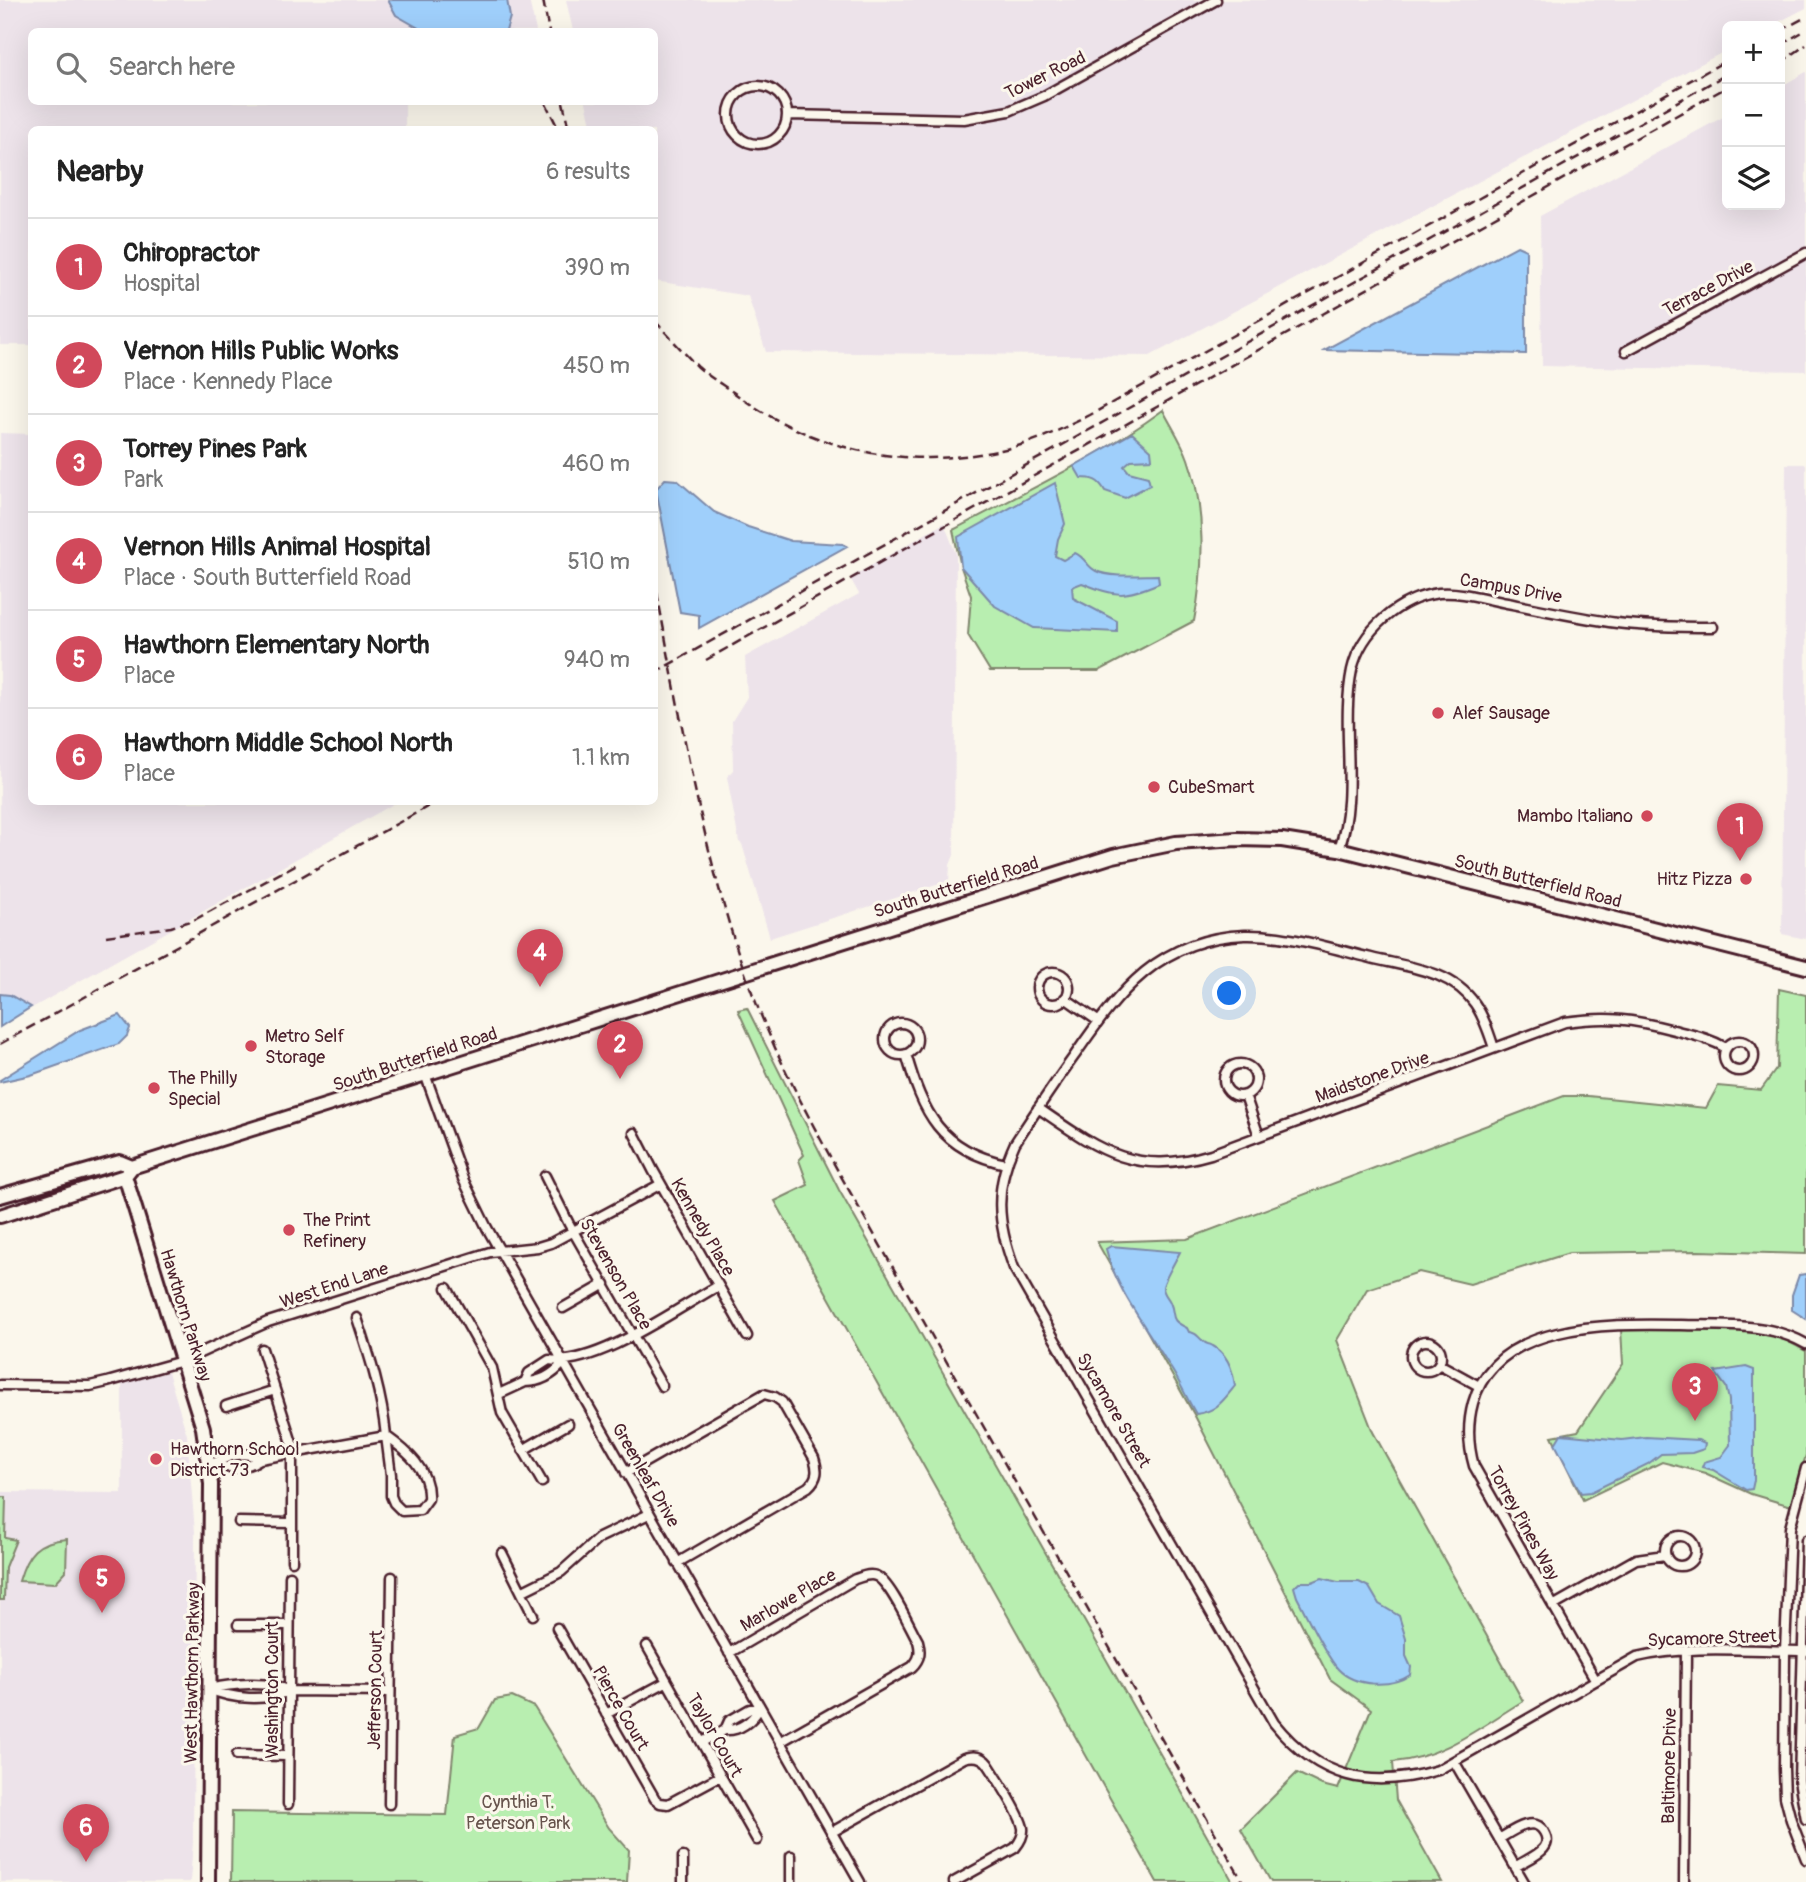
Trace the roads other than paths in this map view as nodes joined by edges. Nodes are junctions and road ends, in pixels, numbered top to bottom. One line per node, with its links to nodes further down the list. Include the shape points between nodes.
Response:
1 (1216, 0): 2 (street, Tower Road)
2 (1205, 3): 3 (street, Tower Road, via 1044,96 1009,111 964,119)
3 (788, 115): 3 (street, via 776,92 754,86 735,97 729,116 737,135 762,144 784,129)
4 (1806, 253): 5 (street, Terrace Drive)
5 (1626, 351)
6 (1713, 627): 7 (street, Campus Drive, via 1618,623 1447,593 1418,598 1394,609 1370,633 1352,669 1347,822)
7 (1339, 849): 8 (main road, South Butterfield Road); 14 (main road, South Butterfield Road, via 1237,839 1138,850)
8 (1806, 967)
9 (1065, 998): 9 (street, via 1069,986 1065,977 1050,972 1041,977 1038,993 1044,1002 1054,1004); 10 (street)
10 (1098, 1021): 11 (street, Sycamore Street, via 1135,978 1174,953 1223,938 1275,936 1435,974 1451,982 1475,1004); 16 (street, Sycamore Street)
11 (1494, 1048): 12 (street, Maidstone Drive, via 1565,1022 1596,1018 1623,1018 1712,1040); 18 (street, Maidstone Drive)
12 (1726, 1048)
13 (906, 1054): 19 (street, via 921,1101 944,1134 976,1156)
14 (425, 1074): 20 (main road, South Butterfield Road); 26 (street, Greenleaf Drive, via 463,1179)
15 (1245, 1095): 15 (street, via 1254,1087 1255,1076 1245,1065 1235,1065 1224,1075 1224,1085 1231,1094); 18 (street)
16 (1038, 1108): 18 (street, Maidstone Drive, via 1107,1152 1150,1163 1192,1160); 19 (street, Sycamore Street)
17 (635, 1133): 22 (street, Kennedy Place)
18 (1259, 1136)
19 (1006, 1164): 84 (street, Sycamore Street, via 1001,1225 1014,1268 1274,1723 1314,1760 1352,1776 1408,1779)
20 (129, 1172): 23 (main road, South Butterfield Road, via 120,1162); 24 (main road, South Butterfield Road); 36 (main road, Hawthorn Parkway)
21 (545, 1177): 25 (street, Stevenson Place)
22 (661, 1184): 25 (street, West End Lane); 28 (street, Kennedy Place)
23 (0, 1196)
24 (0, 1216)
25 (573, 1231): 26 (street, West End Lane, via 538,1247); 27 (street, Stevenson Place)
26 (500, 1251): 36 (street, West End Lane, via 268,1322); 37 (street, Greenleaf Drive)
27 (604, 1284): 30 (street); 32 (street, Stevenson Place)
28 (718, 1286): 32 (street); 33 (street, Kennedy Place)
29 (447, 1288): 43 (street, via 492,1368)
30 (563, 1308)
31 (357, 1318): 46 (street, via 384,1407)
32 (633, 1334): 37 (street); 40 (street, Stevenson Place)
33 (747, 1336)
34 (1806, 1344): 41 (street, Torrey Pines Way, via 1767,1328 1610,1325 1523,1344 1490,1370)
35 (262, 1349): 42 (street)
36 (182, 1361): 39 (street, West End Lane, via 90,1386); 49 (main road, Hawthorn Parkway)
37 (563, 1363): 43 (street, via 549,1360 524,1382); 51 (street, Greenleaf Drive)
38 (1439, 1364): 41 (street)
39 (0, 1385)
40 (662, 1385)
41 (1479, 1386): 64 (street, Torrey Pines Way, via 1469,1416 1474,1466)
42 (275, 1391): 44 (street); 48 (street)
43 (499, 1394): 47 (street, via 502,1413)
44 (226, 1406)
45 (568, 1424): 47 (street)
46 (386, 1436): 46 (street, via 394,1503 402,1511 420,1510 428,1499 424,1476 406,1450); 48 (street)
47 (523, 1450): 52 (street)
48 (292, 1454): 49 (street, via 260,1459 251,1454 225,1457); 55 (street)
49 (209, 1465): 75 (main road, West Hawthorn Parkway)
50 (1806, 1468): 71 (street, via 1790,1528)
51 (626, 1473): 53 (street, Greenleaf Drive); 60 (street, via 759,1396 770,1395 782,1402 814,1458 818,1468 811,1484)
52 (542, 1482)
53 (649, 1514): 60 (street, Greenleaf Drive); 63 (street, via 599,1538 561,1572)
54 (239, 1522): 55 (street)
55 (292, 1523): 59 (street)
56 (1806, 1540): 71 (street)
57 (502, 1553): 63 (street)
58 (1665, 1555): 64 (street, via 1636,1559)
59 (292, 1561)
60 (677, 1563): 72 (street, Greenleaf Drive)
61 (290, 1576): 67 (street, Washington Court)
62 (392, 1577): 77 (street, Jefferson Court)
63 (523, 1591): 65 (street)
64 (1553, 1606): 73 (street, Torrey Pines Way)
65 (534, 1615)
66 (238, 1625): 67 (street)
67 (288, 1625): 76 (street, Washington Court)
68 (556, 1628): 79 (street, Pierce Court)
69 (647, 1646): 74 (street, Taylor Court)
70 (1686, 1651): 71 (street, Sycamore Street); 73 (street, Sycamore Street, via 1637,1657); 102 (street, Baltimore Drive)
71 (1796, 1651): 88 (street, via 1799,1780); 94 (street, via 1785,1797)
72 (729, 1653): 78 (street, Greenleaf Drive); 81 (street, Marlowe Place, via 864,1576 883,1580 920,1648 917,1661)
73 (1595, 1679): 84 (street, Sycamore Street)
74 (666, 1682): 79 (street); 80 (street, Taylor Court)
75 (209, 1689): 76 (street, via 279,1685); 96 (main road, West Hawthorn Parkway)
76 (288, 1691): 77 (street); 83 (street, Washington Court)
77 (390, 1692): 87 (street, Jefferson Court)
78 (760, 1709): 80 (street, via 750,1709); 81 (street, Greenleaf Drive)
79 (607, 1714): 85 (street, Pierce Court, via 660,1803 668,1804)
80 (702, 1742): 85 (street, Taylor Court)
81 (780, 1742): 89 (street, Greenleaf Drive)
82 (237, 1755): 83 (street)
83 (287, 1756): 86 (street, Washington Court)
84 (1454, 1761): 90 (street)
85 (720, 1776): 91 (street, Taylor Court)
86 (288, 1804)
87 (390, 1804)
88 (1806, 1819)
89 (831, 1832): 99 (street, Greenleaf Drive); 100 (street, via 970,1756 986,1761 1023,1826 1019,1843)
90 (1499, 1839): 95 (street); 95 (street, via 1531,1824 1544,1830 1544,1848)
91 (757, 1840)
92 (791, 1856): 98 (street)
93 (683, 1857): 97 (street)
94 (1806, 1859)
95 (1515, 1867): 101 (street)
96 (208, 1882)
97 (683, 1882)
98 (791, 1882)
99 (860, 1882)
100 (954, 1882)
101 (1524, 1882)
102 (1684, 1882)

